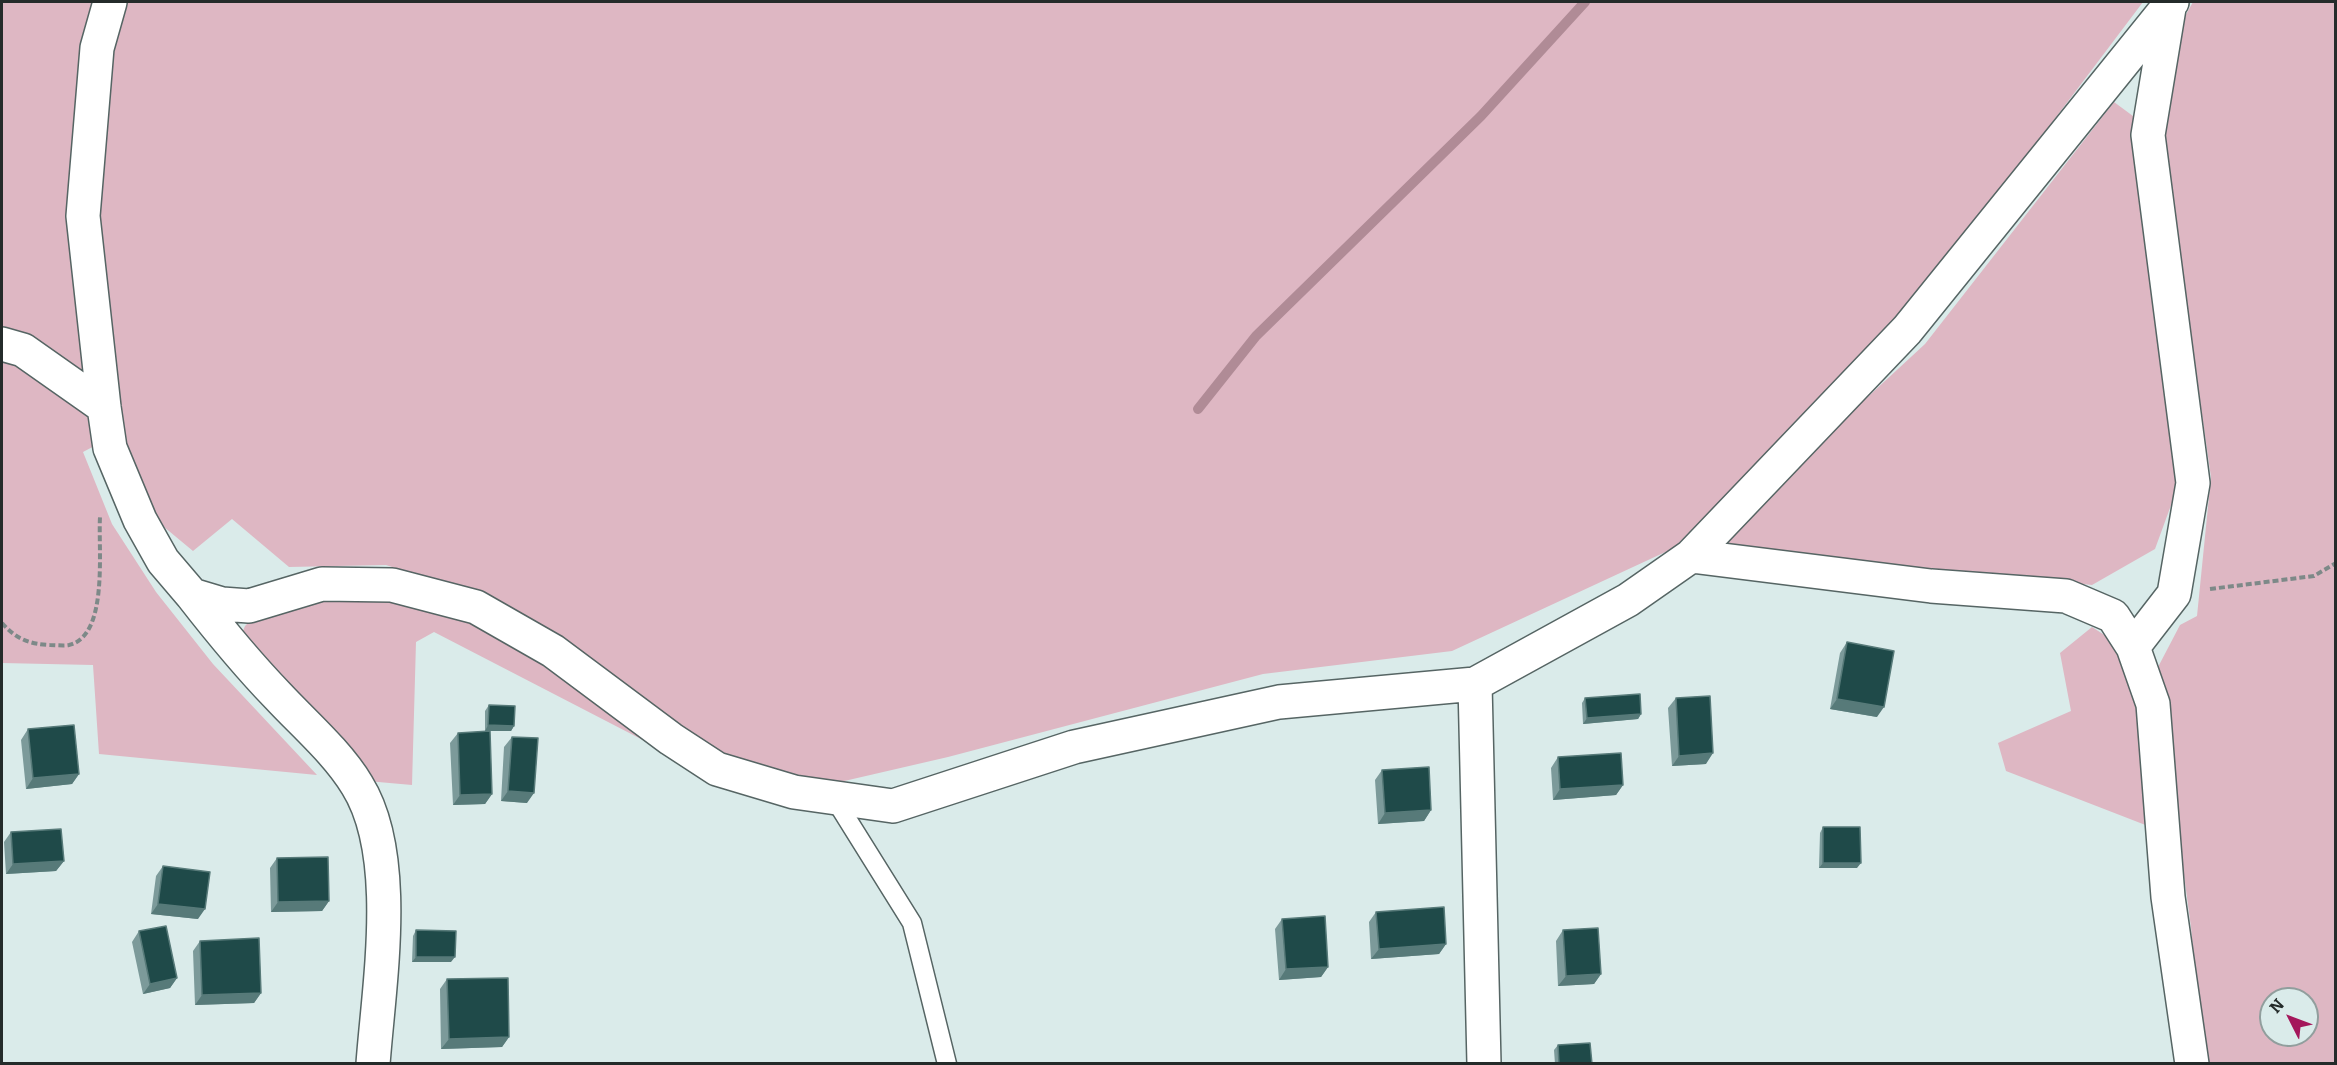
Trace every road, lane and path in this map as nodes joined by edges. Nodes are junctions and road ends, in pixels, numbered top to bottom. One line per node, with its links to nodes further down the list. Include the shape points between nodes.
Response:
1 (95, 2): 4 (lane)
2 (110, 2): 4 (street)
3 (2171, 4): 8 (street, via 1907,330); 10 (street, via 2148,135 2193,483)
4 (97, 48): 6 (street, via 83,216)
5 (2, 344): 6 (street, via 23,350)
6 (104, 407): 11 (street, via 110,448 140,520 163,561)
7 (100, 510): 12 (path, via 97,613 87,632 70,645 30,644)
8 (1691, 556): 13 (street, via 1931,586 2066,596 2113,616); 14 (street, via 1628,600)
9 (2336, 563): 10 (path, via 2314,576)
10 (2174, 594): 13 (street)
11 (192, 596): 15 (street, via 249,606 322,584 392,585 476,607 553,651 717,769 794,792); 16 (street, via 240,656 332,752 358,785 374,824 381,862 383,928)
12 (2, 623)
13 (2133, 646): 19 (street, via 2153,704 2168,897)
14 (1475, 684): 15 (street, via 1279,702 1074,747 893,806); 18 (street)
15 (834, 798): 17 (lane, via 912,923)
16 (373, 1064)
17 (947, 1064)
18 (1484, 1064)
19 (2192, 1064)

